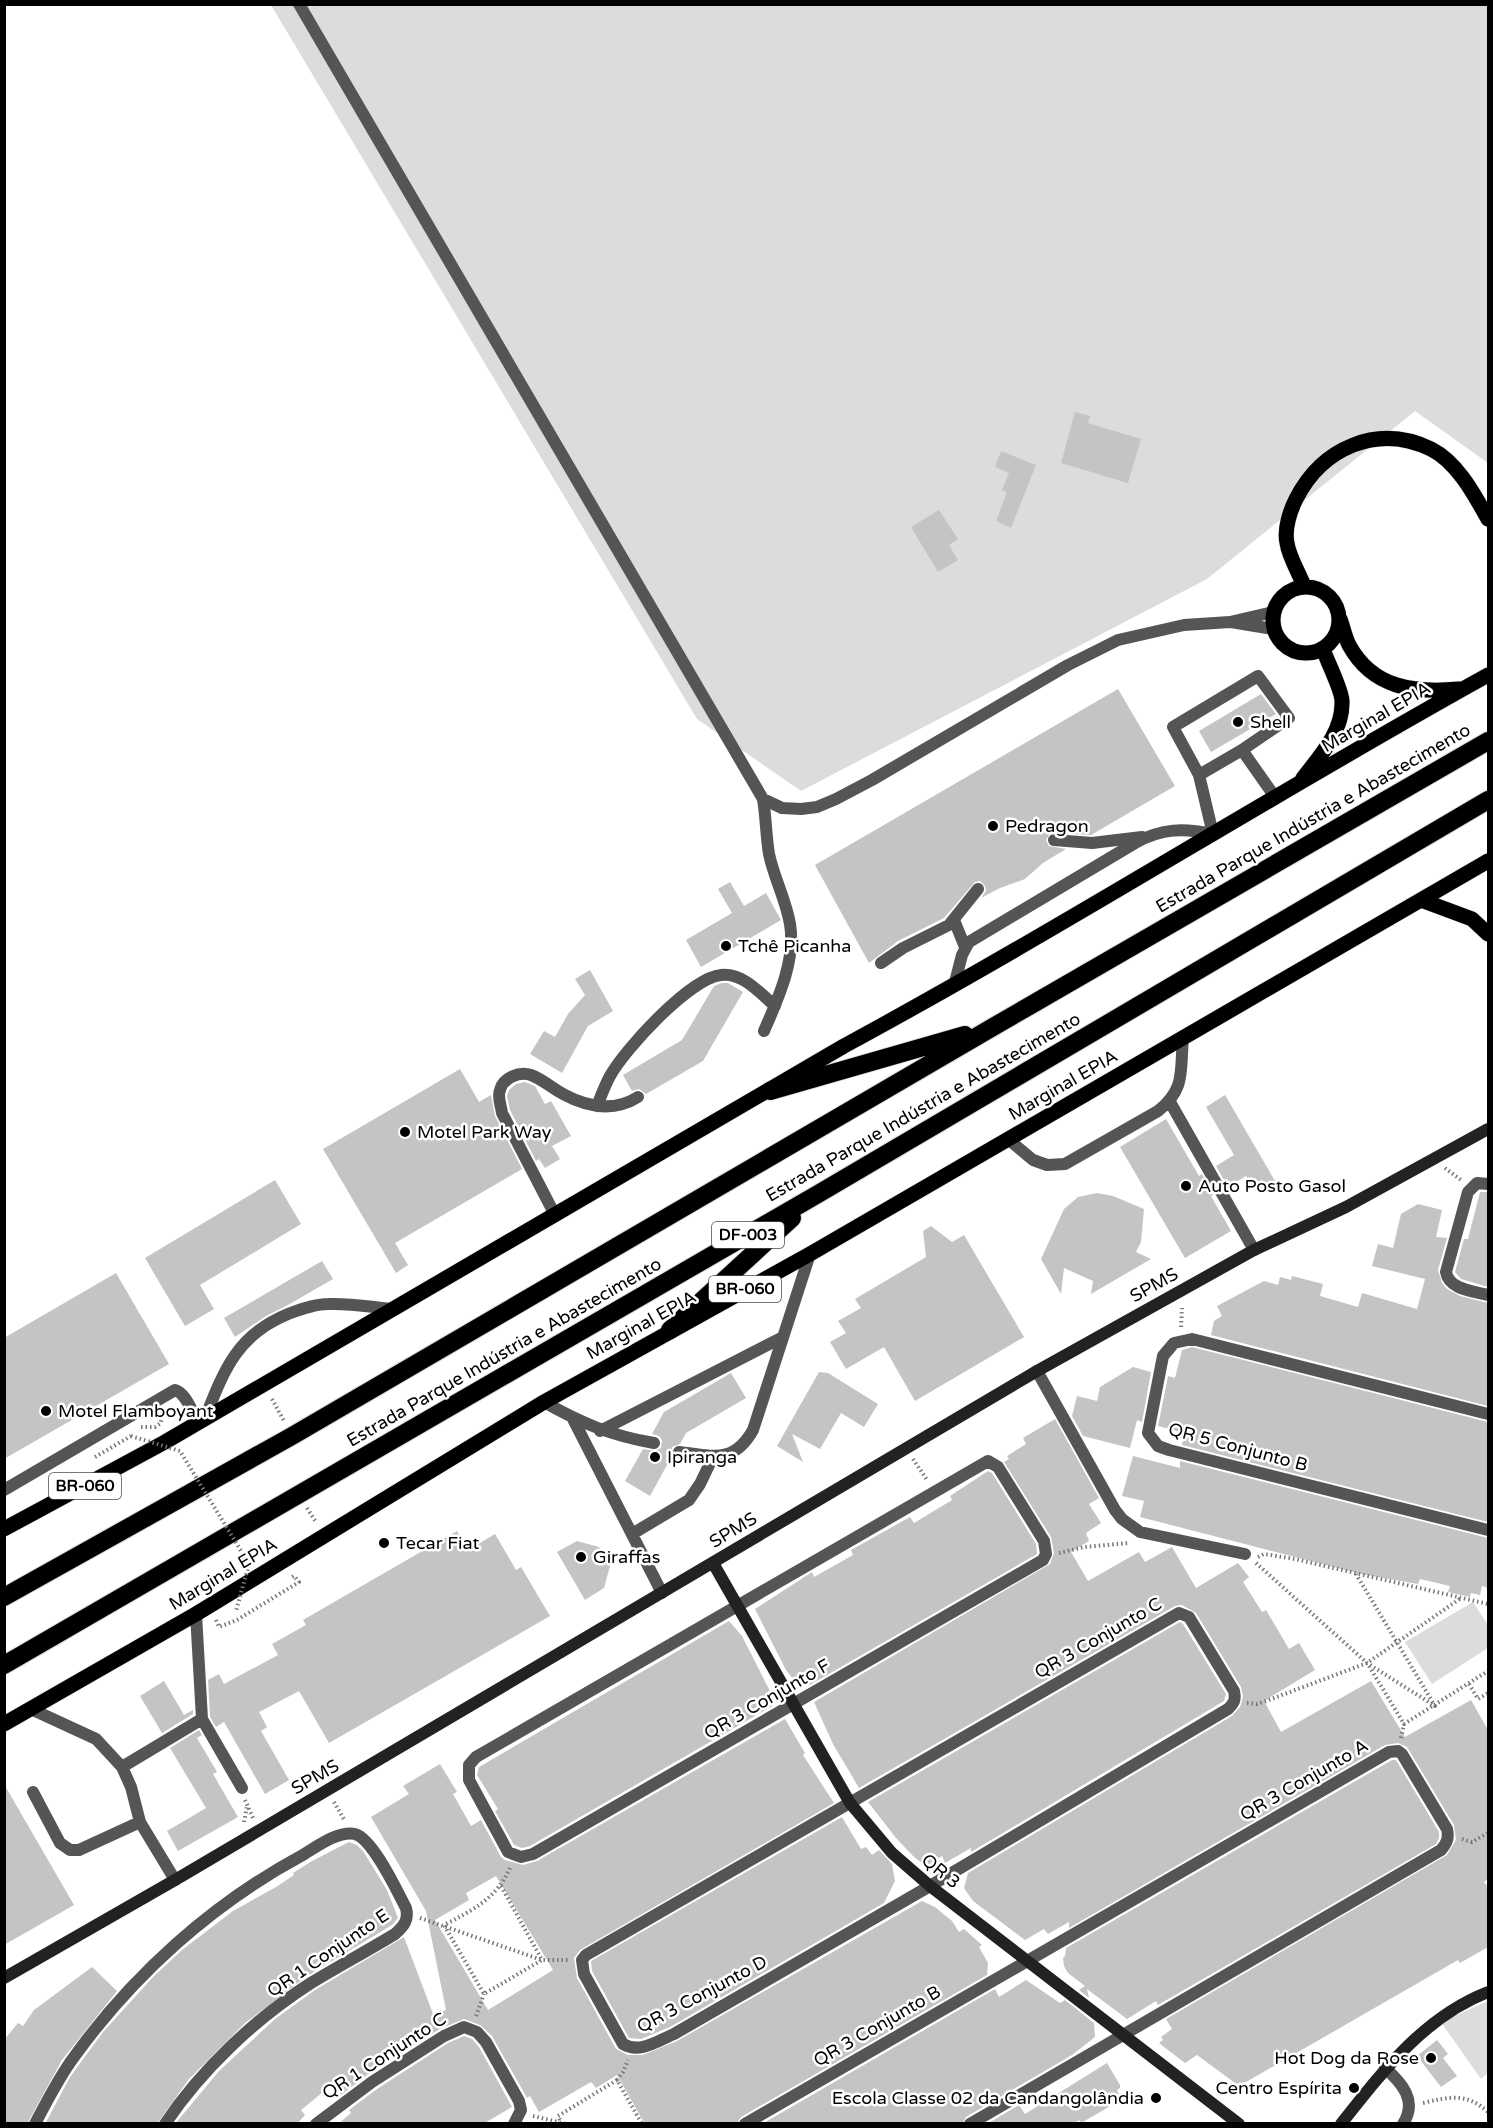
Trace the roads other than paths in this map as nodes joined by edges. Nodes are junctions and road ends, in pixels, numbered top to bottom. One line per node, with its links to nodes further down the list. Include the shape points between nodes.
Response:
1 (299, 4): 16 (street)
2 (1488, 519): 3 (main road, via 1451,464 1432,449 1399,438 1345,447 1304,484 1290,512 1287,543)
3 (1305, 586): 4 (main road, via 1290,589 1279,598); 5 (main road, via 1329,595)
4 (1273, 612): 6 (street); 7 (main road)
5 (1340, 619): 8 (main road, via 1338,631); 10 (main road, via 1350,646 1369,671 1389,683 1413,690)
6 (1230, 622): 7 (street); 16 (street, via 1184,625 1118,640 818,807 782,808)
7 (1273, 629): 8 (main road, via 1281,643 1293,651 1308,654)
8 (1323, 649): 14 (main road, via 1342,700 1340,722)
9 (1488, 675): 10 (main road, Marginal EPIA / BR-060)
10 (1462, 689): 14 (main road, Marginal EPIA / BR-060)
11 (1488, 741): 30 (highway, Estrada Parque Indústria e Abastecimento / DF-003)
12 (1242, 750): 13 (street); 13 (street, via 1289,718 1258,676 1173,726); 15 (street)
13 (1199, 775): 18 (street)
14 (1298, 784): 15 (main road, Marginal EPIA / BR-060)
15 (1275, 797): 18 (main road, Marginal EPIA / BR-060)
16 (763, 799): 29 (street, via 770,858 790,926 790,955)
17 (1488, 800): 40 (highway, Estrada Parque Indústria e Abastecimento / DF-003)
18 (1213, 834): 19 (street, via 1187,829); 28 (main road, Marginal EPIA / BR-060)
19 (1149, 836): 20 (street, via 1092,843); 26 (street)
20 (1054, 840)
21 (1488, 861): 23 (main road, Marginal EPIA / BR-060)
22 (978, 889): 24 (street)
23 (1420, 900): 25 (main road, via 1472,919); 32 (main road, Marginal EPIA / BR-060)
24 (954, 920): 26 (street); 27 (street)
25 (1488, 934)
26 (965, 947): 28 (street)
27 (881, 963)
28 (954, 986): 33 (main road, Marginal EPIA / BR-060)
29 (775, 1006): 31 (street); 36 (street, via 747,982 721,975 708,979 686,993 631,1048 610,1075)
30 (993, 1027): 33 (highway); 64 (highway, Estrada Parque Indústria e Abastecimento / DF-003, via 292,1436)
31 (764, 1031)
32 (1183, 1038): 35 (street, via 1179,1086); 38 (main road, Marginal EPIA / BR-060)
33 (770, 1091): 41 (main road, Marginal EPIA / BR-060)
34 (638, 1097): 36 (street, via 615,1107)
35 (1170, 1102): 38 (street, via 1065,1164 1034,1161); 42 (street)
36 (597, 1106): 41 (street, via 563,1094 532,1075 514,1076 500,1089 502,1113)
37 (1488, 1129): 42 (street, SPMS, via 1346,1208)
38 (1008, 1139): 43 (main road, Marginal EPIA / BR-060)
39 (1488, 1184): 44 (street, via 1472,1186 1446,1272 1456,1286)
40 (818, 1194): 46 (highway); 67 (highway, Estrada Parque Indústria e Abastecimento / DF-003)
41 (555, 1215): 45 (main road, Marginal EPIA / BR-060)
42 (1254, 1250): 48 (street, SPMS)
43 (810, 1254): 46 (main road, Marginal EPIA / BR-060); 47 (street)
44 (1488, 1295)
45 (392, 1309): 52 (main road, Marginal EPIA / BR-060); 52 (street, via 327,1304 277,1319 249,1337 234,1354)
46 (670, 1330): 49 (main road, Marginal EPIA / BR-060)
47 (783, 1336): 53 (street); 56 (street, via 750,1435 737,1450)
48 (1037, 1371): 61 (street, via 1115,1510 1130,1527 1153,1536); 62 (street, SPMS)
49 (544, 1402): 51 (street); 66 (main road, Marginal EPIA / BR-060)
50 (1488, 1414): 59 (street, QR 5 Conjunto B, via 1192,1339 1174,1343 1163,1356 1148,1426 1151,1440 1158,1446)
51 (573, 1419): 53 (street); 60 (street)
52 (202, 1420): 57 (street, via 180,1391 175,1390); 58 (main road, Marginal EPIA / BR-060)
53 (600, 1431): 54 (street)
54 (654, 1443)
55 (679, 1452): 56 (street)
56 (714, 1457): 60 (street, via 689,1500)
57 (4, 1490)
58 (4, 1530)
59 (1488, 1530)
60 (632, 1534): 63 (street)
61 (1245, 1554)
62 (713, 1563): 63 (street, SPMS); 65 (street, QR 3)
63 (662, 1593): 77 (street, SPMS)
64 (4, 1597)
65 (738, 1607): 68 (street, QR 3); 68 (street, QR 3 Conjunto F, via 983,1463 998,1467 1044,1541 1043,1560); 68 (street, QR 3 Conjunto F, via 476,1757 469,1765 469,1780 503,1844 515,1856 532,1854)
66 (196, 1614): 69 (main road, Marginal EPIA / BR-060); 70 (street)
67 (4, 1665)
68 (793, 1704): 75 (street, QR 3)
69 (31, 1709): 71 (main road, Marginal EPIA / BR-060); 72 (street, via 96,1739)
70 (202, 1719): 72 (street); 73 (street)
71 (4, 1724)
72 (122, 1767): 76 (street)
73 (242, 1788)
74 (33, 1792): 76 (street, via 60,1843 70,1850 79,1850)
75 (850, 1803): 78 (street, QR 3, via 892,1853); 78 (street, QR 3 Conjunto D, via 594,1949 582,1960 584,1974 623,2044 643,2047 674,2034); 78 (street, QR 3 Conjunto C, via 1174,1614 1185,1613 1190,1617 1234,1691 1234,1703)
76 (141, 1822): 77 (street)
77 (175, 1881): 80 (street, SPMS)
78 (930, 1886): 79 (street, QR 3)
79 (1027, 1960): 82 (street, QR 3); 82 (street, QR 3 Conjunto A, via 1394,1750 1402,1754 1447,1829 1449,1836 1441,1850); 88 (street, QR 3 Conjunto B)
80 (4, 1978)
81 (1488, 1992): 83 (street, via 1444,2015)
82 (1123, 2035): 89 (street); 90 (street, QR 3)
83 (1385, 2068): 91 (street); 92 (street, via 1402,2083 1410,2105)
84 (517, 2118): 87 (street, QR 1 Conjunto C, via 519,2101 486,2042 471,2028 464,2027 372,2082)
85 (35, 2124): 86 (street, QR 1 Conjunto E, via 72,2059 108,2012 203,1920 270,1873 333,1839 345,1834 361,1836 406,1908 408,1915 403,1927 309,1985 239,2039 208,2067)
86 (165, 2124)
87 (316, 2124)
88 (745, 2124)
89 (970, 2124)
90 (1239, 2124)
91 (1341, 2124)
92 (1403, 2124)

